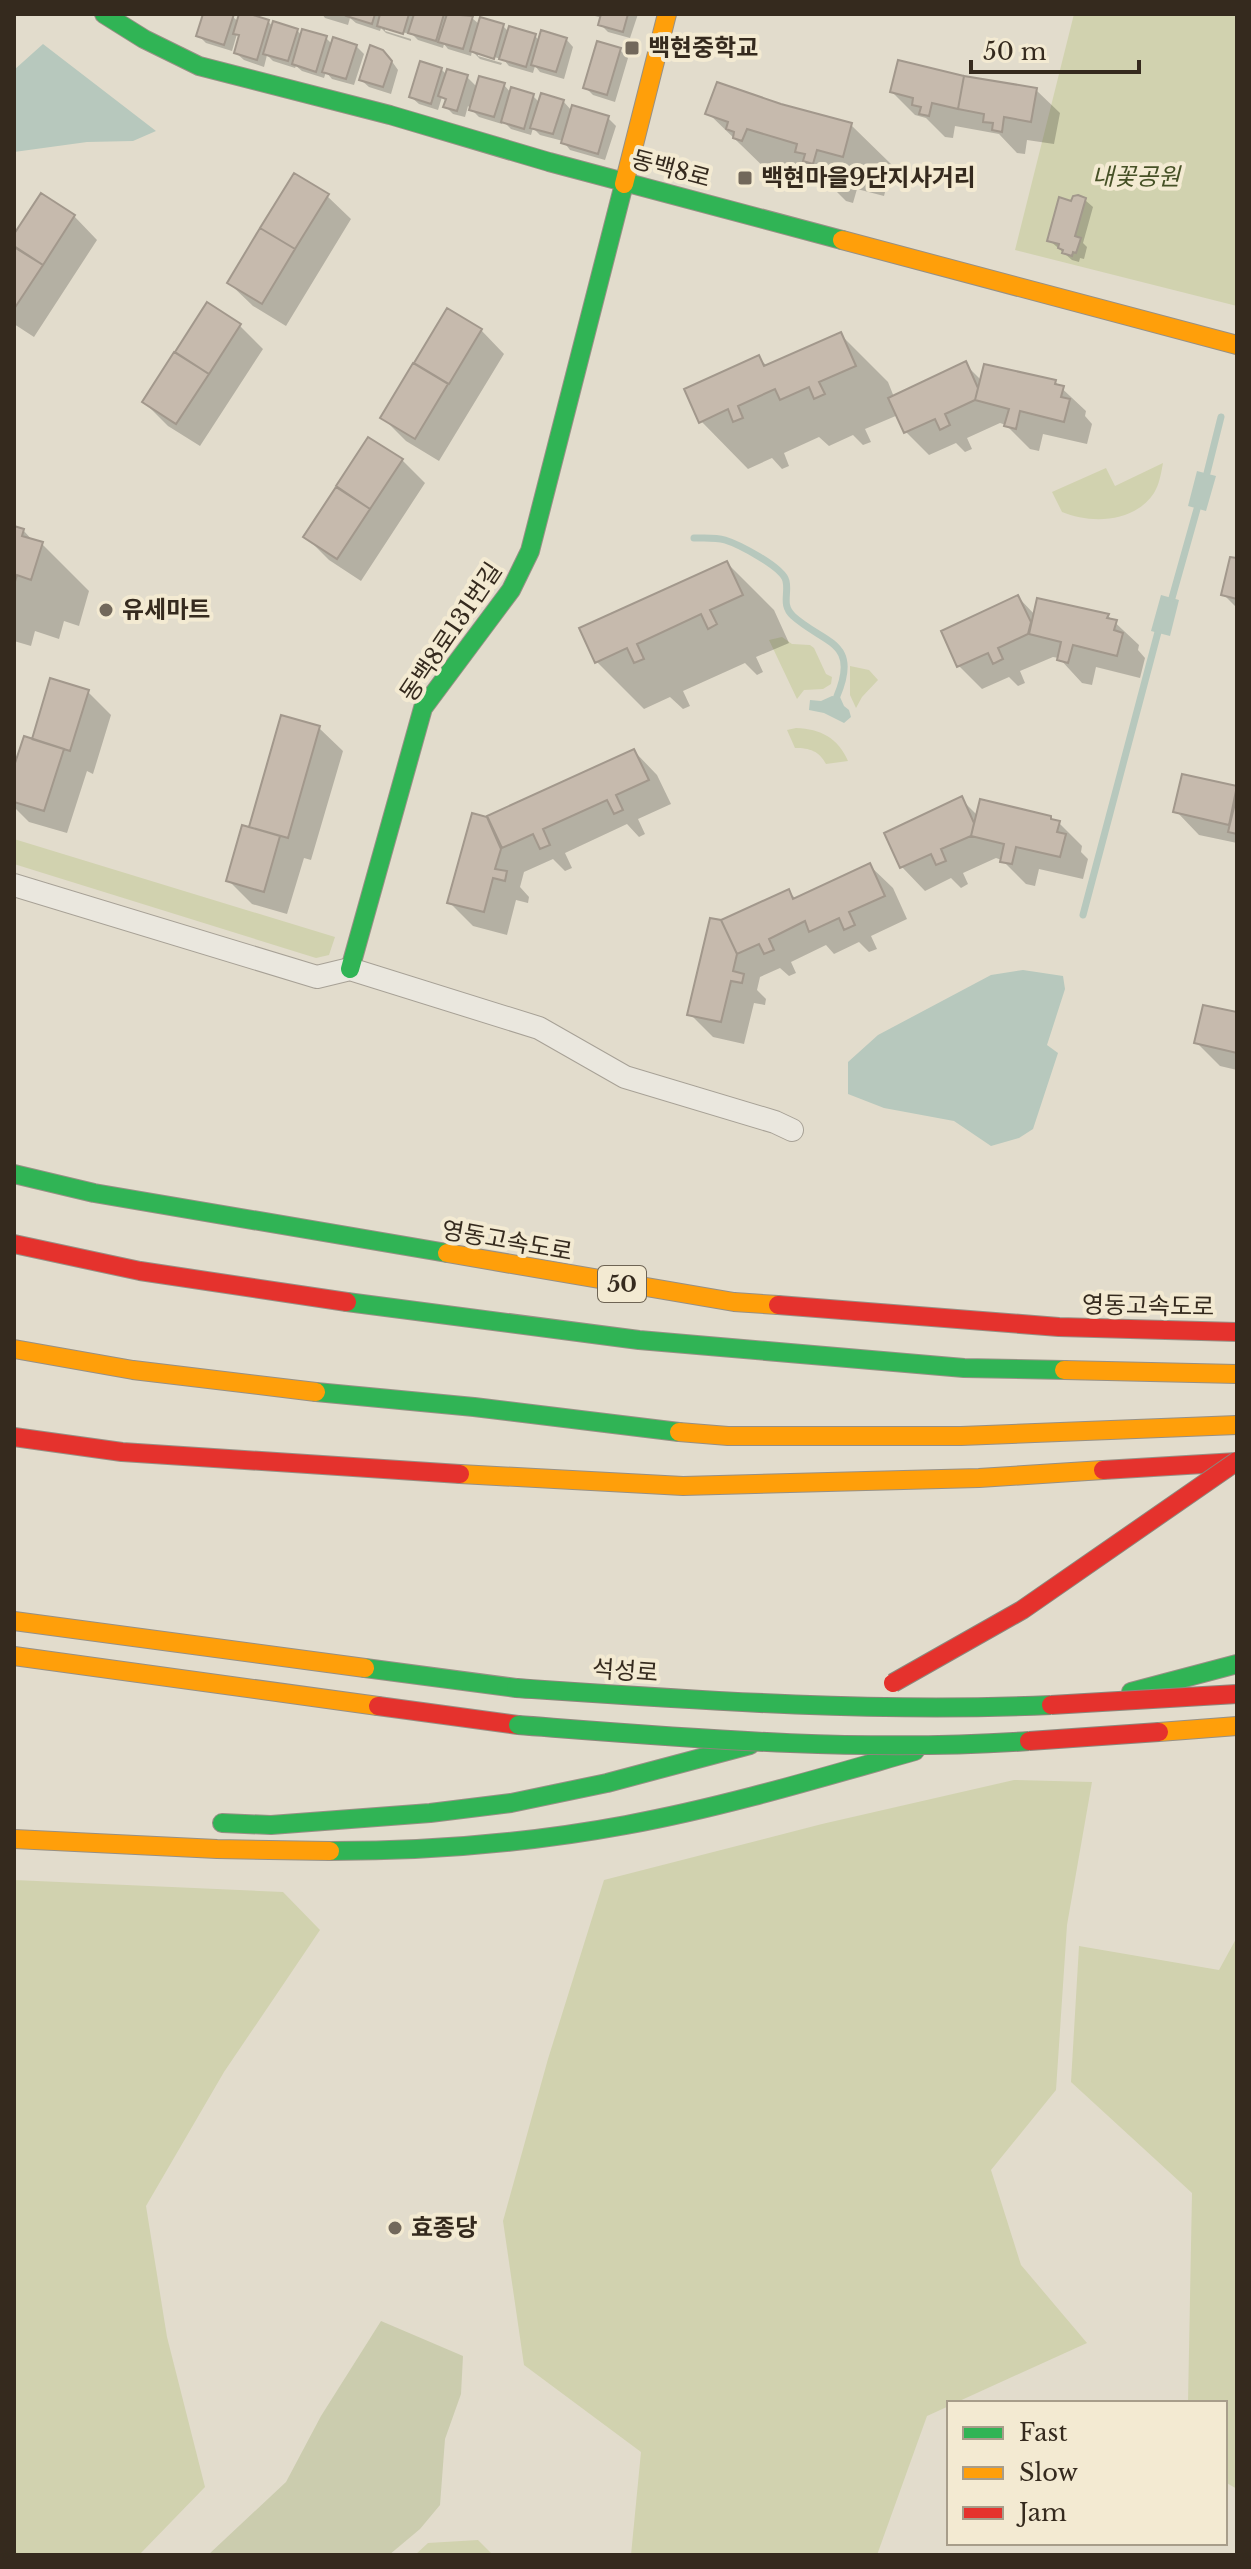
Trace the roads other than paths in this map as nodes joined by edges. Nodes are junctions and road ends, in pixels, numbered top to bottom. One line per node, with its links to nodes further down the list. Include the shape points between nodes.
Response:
1 (104, 14): 3 (main road, 동백8로, via 199,66)
2 (667, 14): 3 (main road, 동백8로131번길)
3 (625, 182): 4 (main road, 동백8로); 6 (main road, 동백8로131번길, via 530,551 511,590 423,708)
4 (1237, 345)
5 (14, 885): 6 (street, via 317,977)
6 (350, 969): 7 (street, via 539,1028 625,1077)
7 (792, 1130)
8 (14, 1174): 10 (main road, 영동고속도로 / 50, via 94,1193 734,1302 1059,1327)
9 (14, 1244): 12 (main road, 50, via 156,1273 639,1340 964,1368)
10 (1237, 1332)
11 (14, 1349): 13 (main road, via 283,1389 728,1436 961,1436)
12 (1237, 1374)
13 (1237, 1425)
14 (14, 1437): 15 (main road, via 122,1452 683,1486 979,1478)
15 (1237, 1461): 21 (main road, bridge, via 1022,1610 893,1683 754,1744 511,1803 271,1825)
16 (14, 1621): 19 (main road, 석성로, bridge, via 516,1688 725,1702 910,1708)
17 (14, 1656): 20 (main road, bridge, via 518,1725 715,1740 949,1745)
18 (1237, 1664): 22 (main road, via 739,1801 533,1840 276,1852)
19 (1237, 1694)
20 (1237, 1726)
21 (208, 1823)
22 (14, 1839)

